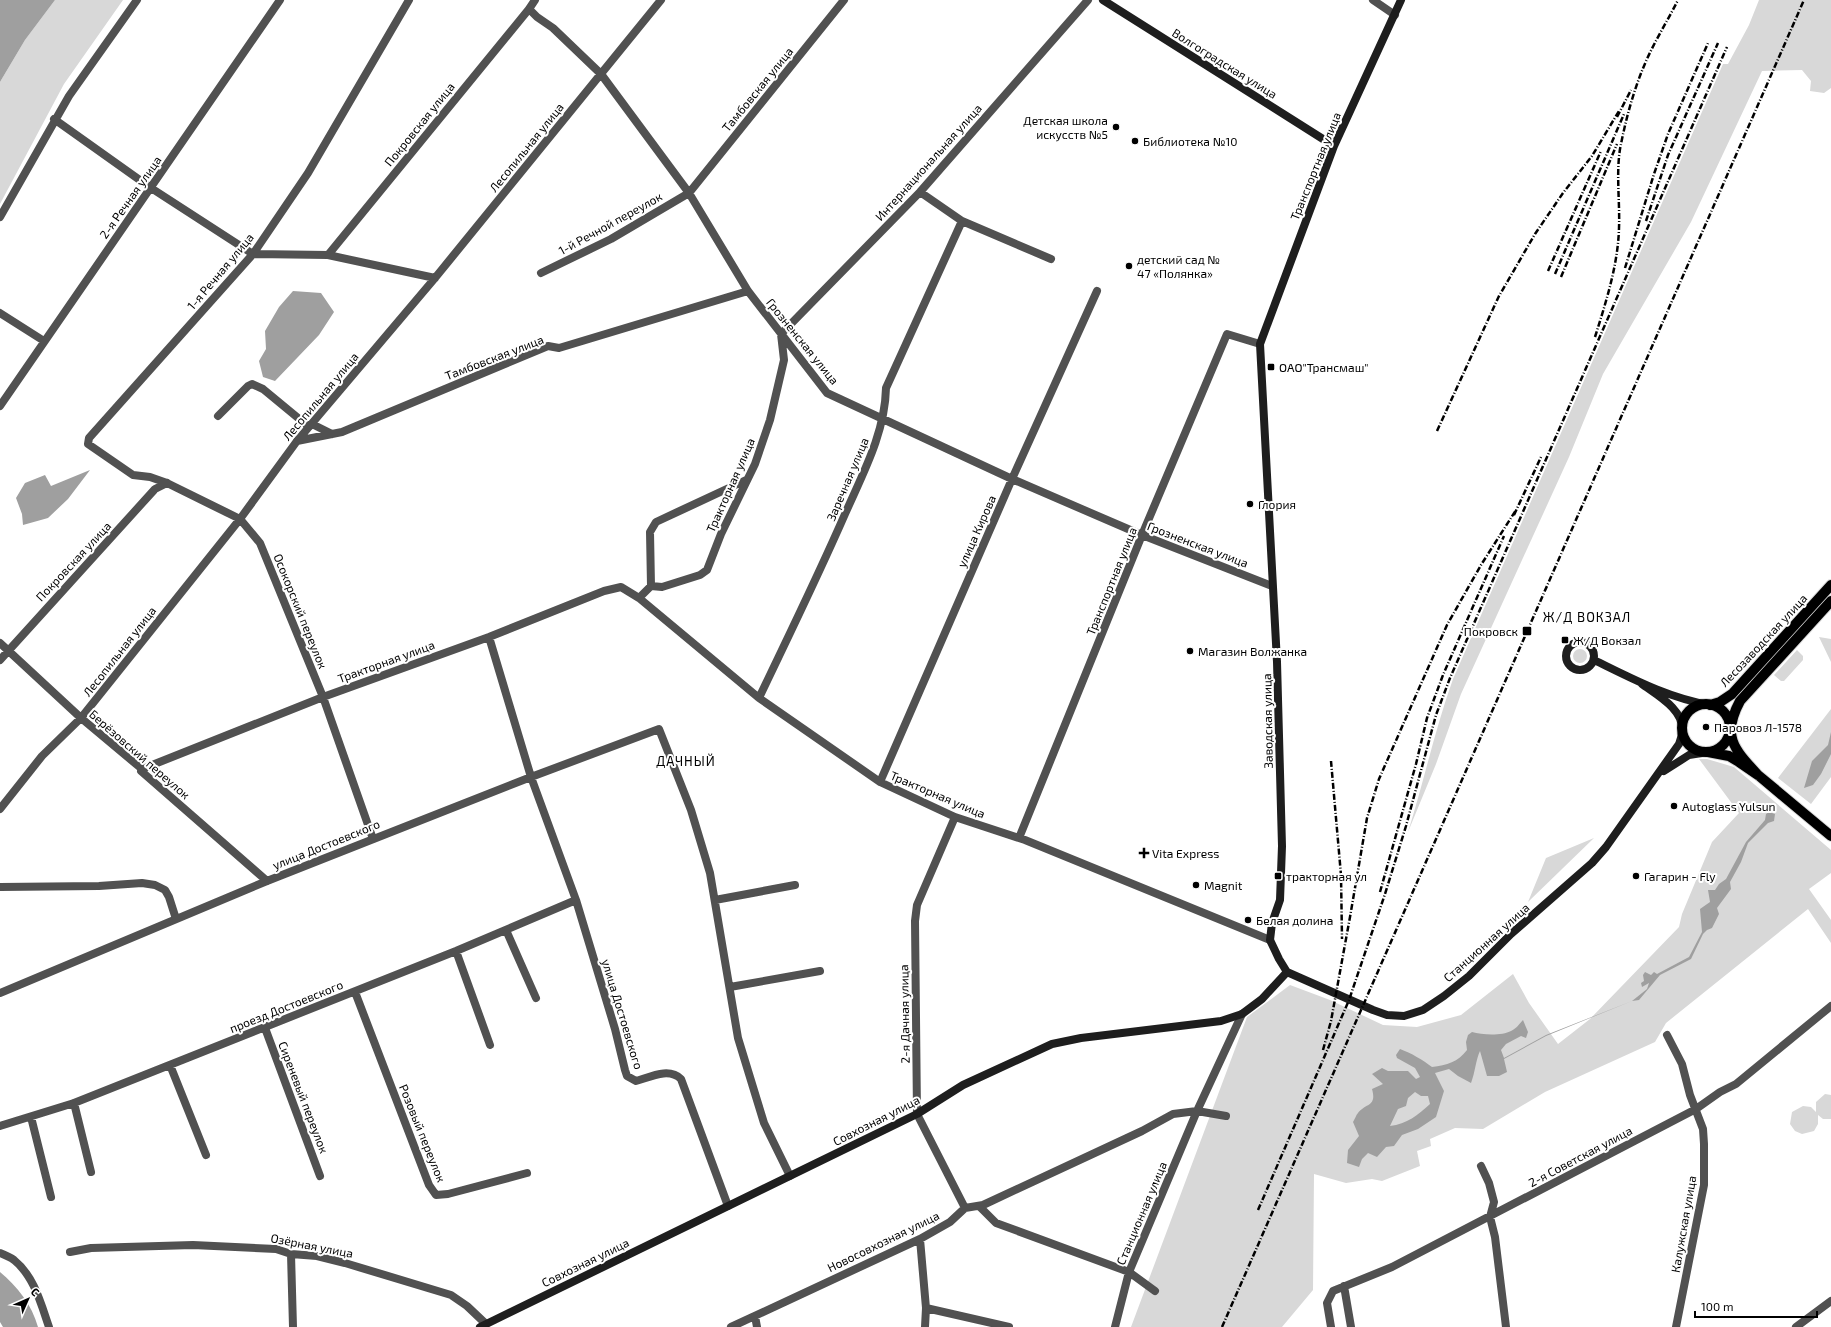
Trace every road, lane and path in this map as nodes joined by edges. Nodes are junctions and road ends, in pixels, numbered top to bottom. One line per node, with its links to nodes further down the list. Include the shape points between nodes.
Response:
1 (137, 0): 14 (street)
2 (409, 0): 21 (street, 1-я Речная улица, via 308,173)
3 (535, 0): 11 (street)
4 (661, 0): 13 (street, Лесопильная улица)
5 (844, 0): 18 (street, Тамбовская улица)
6 (1088, 0): 17 (street, Интернациональная улица)
7 (1103, 0): 15 (street, Волгоградская улица)
8 (1374, 0): 12 (street)
9 (1401, 0): 12 (street, Транспортная улица)
10 (275, 2): 16 (street, 2-я Речная улица)
11 (529, 9): 13 (street, Грозненская улица); 22 (street, Покровская улица)
12 (1394, 15): 15 (street, Транспортная улица)
13 (601, 74): 18 (street, Грозненская улица); 25 (street, Лесопильная улица)
14 (54, 119): 16 (street); 19 (street)
15 (1334, 146): 31 (street, Транспортная улица)
16 (151, 188): 21 (street); 30 (street, 2-я Речная улица)
17 (920, 192): 20 (street); 29 (street, Интернациональная улица)
18 (689, 193): 24 (street, 1-й Речной переулок, via 612,239); 26 (street, Грозненская улица)
19 (0, 217)
20 (962, 221): 23 (street); 34 (street, Заречная улица, via 886,388)
21 (253, 254): 22 (street); 40 (street, 1-я Речная улица, via 88,438 88,444 132,475 150,477)
22 (328, 255): 25 (street)
23 (1051, 259)
24 (542, 273)
25 (435, 278): 35 (street, Лесопильная улица)
26 (748, 290): 29 (street, Грозненская улица); 36 (street, Тамбовская улица, via 559,348 548,346)
27 (1097, 291): 38 (street, улица Кирова)
28 (0, 313): 30 (street)
29 (781, 334): 34 (street, Грозненская улица, via 827,393); 39 (street, Тракторная улица, via 784,360 778,390 755,464)
30 (44, 341): 32 (street, 2-я Речная улица)
31 (1260, 344): 42 (street, Транспортная улица, via 1227,334); 45 (street, Заводская улица)
32 (0, 406)
33 (218, 416): 35 (street, via 252,384)
34 (882, 419): 38 (street, Грозненская улица); 55 (street, Заречная улица, via 877,442)
35 (311, 426): 36 (street); 37 (street, Лесопильная улица)
36 (332, 434): 37 (street, Тамбовская улица)
37 (297, 441): 41 (street, Лесопильная улица)
38 (1012, 479): 42 (street, Грозненская улица); 65 (street, улица Кирова)
39 (746, 480): 44 (street, Тракторная улица, via 707,570 700,575 662,587); 44 (street, via 656,522 650,532)
40 (167, 483): 41 (street, Осокорский переулок); 50 (street, Покровская улица, via 155,489)
41 (240, 518): 54 (street, Осокорский переулок, via 260,542); 57 (street, Лесопильная улица)
42 (1142, 535): 45 (street, Грозненская улица); 69 (street, Транспортная улица)
43 (1831, 585): 56 (main road, Лесозаводская улица, via 1732,694)
44 (651, 586): 46 (street)
45 (1272, 586): 78 (street, Заводская улица, via 1277,662 1282,870 1280,900 1272,923)
46 (639, 598): 48 (street, Тракторная улица, via 621,587 604,591); 55 (street, Тракторная улица)
47 (1831, 601): 58 (main road, Лесозаводская улица, via 1740,701)
48 (489, 637): 54 (street, Тракторная улица); 63 (street, улица Достоевского)
49 (0, 644): 50 (street, Берёзовский переулок)
50 (8, 650): 51 (street, Покровская улица); 57 (street, Берёзовский переулок)
51 (0, 660)
52 (1594, 660): 53 (street)
53 (1642, 684): 56 (street, via 1689,702); 59 (street, via 1676,712)
54 (323, 697): 61 (street, Тракторная улица); 70 (street, Осокорский переулок)
55 (759, 698): 65 (street, Тракторная улица)
56 (1710, 705): 58 (main road, via 1723,712); 59 (main road, via 1697,706 1689,712 1683,724)
57 (81, 718): 61 (street, Берёзовский переулок); 66 (street, Лесопильная улица, via 42,756)
58 (1730, 726): 60 (main road, via 1724,744); 62 (main road, via 1735,746)
59 (1683, 732): 60 (main road, via 1690,746 1701,752); 64 (street, Станционная улица)
60 (1708, 752): 62 (main road, via 1729,756); 64 (street, Станционная улица, via 1689,755)
61 (142, 769): 71 (street, Берёзовский переулок, via 141,772)
62 (1758, 775): 68 (main road)
63 (531, 777): 70 (street, улица Достоевского); 74 (street, улица Достоевского); 75 (street, улица Достоевского, via 660,729 691,810 710,873)
64 (1656, 777): 81 (street, Станционная улица, via 1592,863 1511,934 1469,976 1422,1010 1404,1016 1387,1015)
65 (880, 782): 67 (street, Тракторная улица)
66 (0, 810)
67 (955, 817): 69 (street, Тракторная улица); 95 (street, 2-я Дачная улица, via 917,905)
68 (1831, 836)
69 (1019, 838): 78 (street, Тракторная улица)
70 (373, 839): 71 (street, улица Достоевского)
71 (267, 881): 76 (street, улица Достоевского)
72 (794, 885): 75 (street)
73 (0, 887): 76 (street, via 142,883 156,885 165,890)
74 (576, 900): 77 (street, проезд Достоевского); 106 (street, улица Достоевского, via 627,1076 636,1081 670,1072 677,1075)
75 (715, 900): 82 (street)
76 (176, 919): 84 (street, улица Достоевского)
77 (506, 930): 79 (street, проезд Достоевского); 85 (street)
78 (1270, 940): 81 (street)
79 (456, 951): 83 (street, проезд Достоевского); 90 (street)
80 (820, 971): 82 (street)
81 (1287, 972): 87 (street, Совхозная улица, via 1262,999)
82 (730, 987): 104 (street, via 738,1038 764,1123)
83 (355, 992): 88 (street, проезд Достоевского); 102 (street, Розовый переулок, via 429,1185 436,1195)
84 (0, 993)
85 (536, 998)
86 (1831, 1006): 93 (street, 2-я Советская улица, via 1736,1084)
87 (1242, 1014): 94 (street, Станционная улица); 95 (street, Совхозная улица, via 1221,1021 1081,1038 1052,1044 963,1085)
88 (264, 1028): 91 (street, проезд Достоевского); 103 (street, Сиреневый переулок)
89 (1667, 1035): 93 (street, Калужская улица, via 1682,1064)
90 (490, 1045)
91 (170, 1065): 92 (street, проезд Достоевского); 99 (street)
92 (74, 1102): 97 (street, проезд Достоевского); 101 (street)
93 (1696, 1109): 109 (street, 2-я Советская улица); 131 (street, Калужская улица, via 1702,1129 1704,1185)
94 (1197, 1111): 96 (street); 107 (street, via 1173,1114 1142,1131); 114 (street, Станционная улица)
95 (917, 1114): 104 (street, Совхозная улица); 108 (street, 2-я Дачная улица)
96 (1226, 1116)
97 (31, 1117): 98 (street, проезд Достоевского); 105 (street)
98 (0, 1126)
99 (206, 1155)
100 (1481, 1166): 109 (street, via 1494,1202)
101 (91, 1172)
102 (526, 1173)
103 (320, 1176)
104 (790, 1176): 106 (street, Совхозная улица)
105 (51, 1197)
106 (728, 1206): 120 (street, Совхозная улица)
107 (979, 1206): 108 (street); 114 (street, via 996,1223)
108 (965, 1208): 110 (street, Новосовхозная улица, via 950,1222)
109 (1490, 1217): 115 (street, 2-я Советская улица, via 1392,1267); 130 (street, via 1495,1237)
110 (920, 1239): 118 (street); 119 (street, Новосовхозная улица)
111 (70, 1252): 113 (street, Озёрная улица, via 91,1248 193,1245 276,1248)
112 (0, 1253): 121 (street, via 14,1259 24,1270 35,1287)
113 (291, 1254): 120 (street, Озёрная улица, via 316,1256 345,1263 452,1295 467,1306); 122 (street)
114 (1129, 1272): 116 (street); 127 (street, Станционная улица)
115 (1344, 1286): 128 (street, 2-я Советская улица, via 1333,1290 1327,1303); 129 (street)
116 (1155, 1291)
117 (1831, 1301): 132 (street)
118 (926, 1308): 125 (street); 126 (street)
119 (755, 1316): 123 (street, Новосовхозная улица); 124 (street)
120 (483, 1325)
121 (49, 1327)
122 (294, 1327)
123 (731, 1327)
124 (757, 1327)
125 (925, 1327)
126 (1009, 1327)
127 (1115, 1327)
128 (1331, 1327)
129 (1351, 1327)
130 (1506, 1327)
131 (1676, 1327)
132 (1796, 1327)

